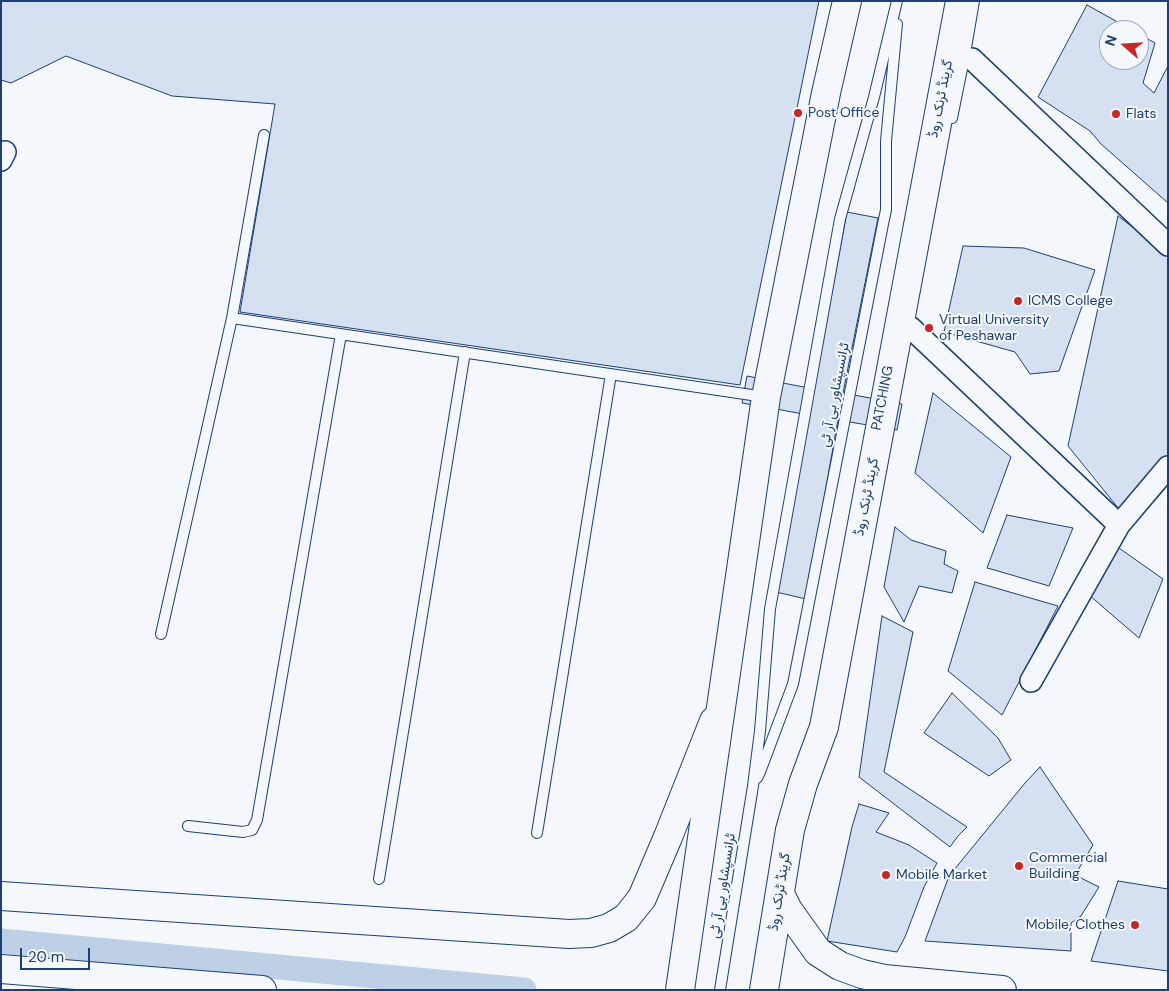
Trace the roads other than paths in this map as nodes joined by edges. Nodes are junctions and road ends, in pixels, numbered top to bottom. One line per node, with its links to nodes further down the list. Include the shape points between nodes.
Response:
1 (847, 1): 14 (main road)
2 (898, 1): 22 (lane, ٹرانسپشاور بی آر ٹی, via 840,219 770,609); 22 (lane, ٹرانسپشاور بی آر ٹی, via 886,141 886,210 793,684)
3 (960, 1): 27 (main road, گرینڈ ٹرنک روڈ, via 917,262 824,727 790,830)
4 (974, 1): 6 (lane)
5 (972, 59): 8 (street)
6 (950, 129)
7 (264, 135): 9 (lane)
8 (1168, 246)
9 (232, 318): 11 (lane); 18 (lane)
10 (911, 328): 17 (street)
11 (341, 334): 12 (lane); 23 (lane, via 257,820 252,830 243,832)
12 (465, 352): 13 (lane); 25 (lane)
13 (612, 374): 14 (lane); 24 (lane)
14 (766, 397): 20 (main road)
15 (1168, 467): 17 (street)
16 (873, 522): 21 (lane)
17 (1119, 525): 19 (street)
18 (161, 634)
19 (1031, 681)
20 (724, 696): 26 (main road, via 642,898 626,918 591,933); 30 (main road)
21 (832, 727)
22 (753, 786): 31 (lane, ٹرانسپشاور بی آر ٹی)
23 (188, 826)
24 (537, 834)
25 (379, 880)
26 (1, 896)
27 (789, 910): 32 (main road, گرینڈ ٹرنک روڈ, via 769,959); 33 (main road, via 818,952 840,966 884,979)
28 (1, 969): 29 (main road)
29 (262, 990)
30 (680, 990)
31 (720, 990)
32 (764, 990)
33 (1002, 990)

